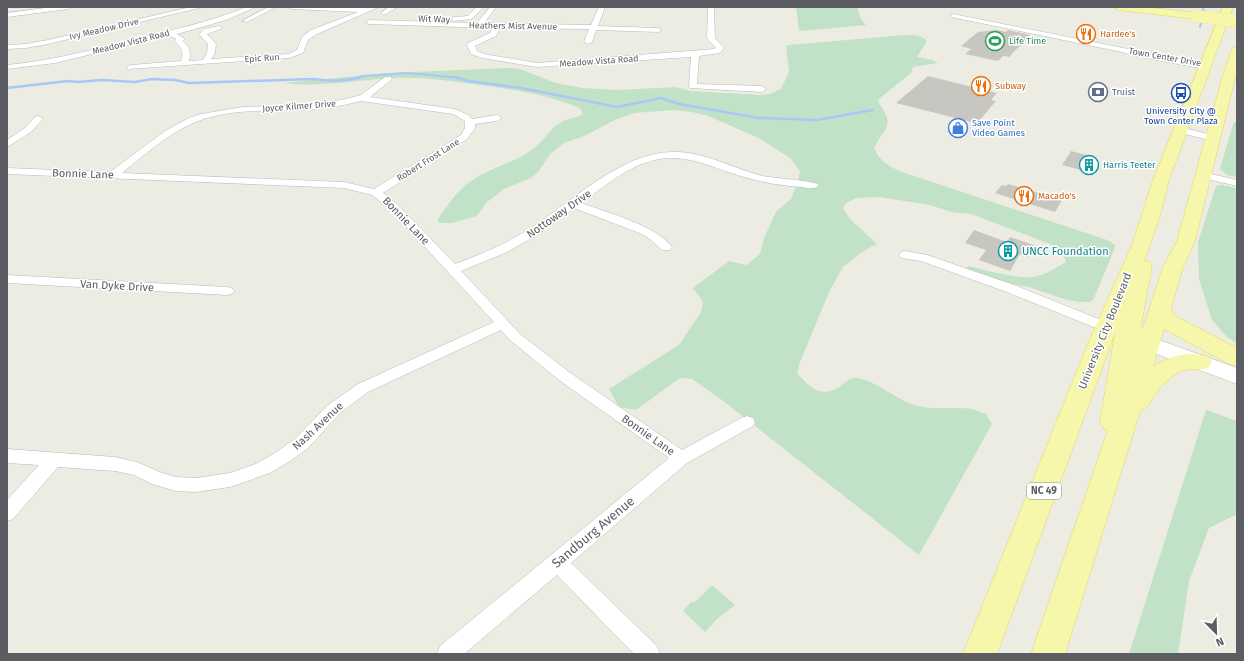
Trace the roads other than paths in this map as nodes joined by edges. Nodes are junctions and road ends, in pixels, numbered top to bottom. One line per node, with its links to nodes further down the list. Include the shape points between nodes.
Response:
1 (68, 7): 19 (street)
2 (200, 7): 31 (street, Ivy Meadow Drive, via 43,43)
3 (253, 7): 29 (street, Meadow Vista Road)
4 (273, 7): 23 (street)
5 (290, 7): 14 (street, Wit Way)
6 (394, 7): 17 (street)
7 (480, 7): 17 (street, Wit Way, via 470,18 461,19)
8 (493, 7): 25 (street)
9 (602, 7): 27 (street)
10 (711, 7): 33 (street, Meadow Vista Road, via 711,38 720,48 714,52)
11 (1119, 7): 18 (main road)
12 (1162, 7): 18 (main road)
13 (1228, 7): 36 (main road)
14 (357, 8): 15 (street, Wit Way)
15 (372, 9): 17 (street, Wit Way); 21 (street, Epic Run)
16 (957, 12): 36 (street, Town Center Drive, via 1141,55)
17 (384, 14)
18 (1196, 14): 20 (main road); 22 (main road, bridge)
19 (7, 15)
20 (1237, 16)
21 (345, 20): 25 (street, Heathers Mist Avenue); 34 (street, Epic Run, via 309,35 300,51 294,54)
22 (1237, 21)
23 (237, 23)
24 (225, 26): 34 (street, via 203,34 212,44 211,53)
25 (479, 26): 26 (street, Heathers Mist Avenue)
26 (498, 26): 27 (street, Heathers Mist Avenue); 33 (street, Meadow Vista Road, via 493,34 471,45 474,52 498,60 536,65)
27 (594, 28): 28 (street, Heathers Mist Avenue); 30 (street)
28 (658, 30)
29 (173, 37): 35 (street, via 187,47 188,53); 37 (street, Meadow Vista Road, via 32,65)
30 (588, 42)
31 (7, 47)
32 (1237, 51): 39 (main road)
33 (695, 54): 41 (street, via 693,86)
34 (205, 62): 35 (street, Epic Run)
35 (184, 63): 38 (street, Epic Run)
36 (1206, 65): 39 (main road); 48 (main road)
37 (7, 67)
38 (132, 67)
39 (1234, 69): 49 (main road)
40 (388, 78): 42 (street, Joyce Kilmer Drive)
41 (762, 88)
42 (361, 98): 44 (street, Joyce Kilmer Drive, via 321,106 236,110); 47 (street, via 455,112)
43 (196, 107): 44 (street)
44 (205, 115): 54 (street, Joyce Kilmer Drive, via 181,125)
45 (497, 118): 47 (street)
46 (38, 119): 51 (street, via 28,130)
47 (470, 122): 58 (street, Robert Frost Lane, via 471,130 464,138)
48 (1180, 130): 49 (street); 67 (main road, via 1141,245 1143,262)
49 (1213, 138): 55 (main road)
50 (660, 143): 52 (street)
51 (7, 144)
52 (663, 154): 57 (street, Nottoway Drive, via 684,154 772,181); 59 (street, Nottoway Drive, via 635,161)
53 (7, 171): 54 (street, Bonnie Lane)
54 (113, 175): 58 (street, Bonnie Lane, via 344,185)
55 (1203, 175): 56 (street); 65 (main road, via 1186,241 1173,267)
56 (1237, 183)
57 (814, 184)
58 (376, 193): 62 (street, Bonnie Lane, via 394,207)
59 (573, 204): 60 (street, via 646,232); 62 (street, Nottoway Drive, via 511,245)
60 (666, 247)
61 (905, 255): 67 (street, via 923,258)
62 (452, 270): 66 (street, Bonnie Lane)
63 (7, 279): 64 (street, Van Dyke Drive)
64 (227, 291)
65 (1160, 307): 68 (main road); 69 (main road, via 1169,322)
66 (502, 324): 76 (street, Bonnie Lane, via 546,363); 77 (street, Nash Avenue, via 363,388 334,410 302,443 264,468 241,477 207,484 176,484 137,469 115,464)
67 (1118, 326): 68 (main road); 78 (main road); 83 (main road, University City Boulevard / NC 49)
68 (1151, 338): 70 (street); 71 (street); 73 (main road)
69 (1237, 358)
70 (1200, 362): 72 (street); 73 (main road, via 1183,362 1160,373 1148,384)
71 (1237, 364)
72 (1237, 376)
73 (1125, 419): 78 (main road)
74 (747, 422): 76 (street, Sandburg Avenue)
75 (7, 456): 77 (street, Nash Avenue)
76 (681, 458): 80 (street, Sandburg Avenue)
77 (54, 460): 79 (street)
78 (1107, 473): 84 (main road)
79 (7, 514)
80 (557, 562): 81 (street, Sandburg Avenue); 82 (street)
81 (448, 654)
82 (649, 654)
83 (980, 654)
84 (1048, 654)

